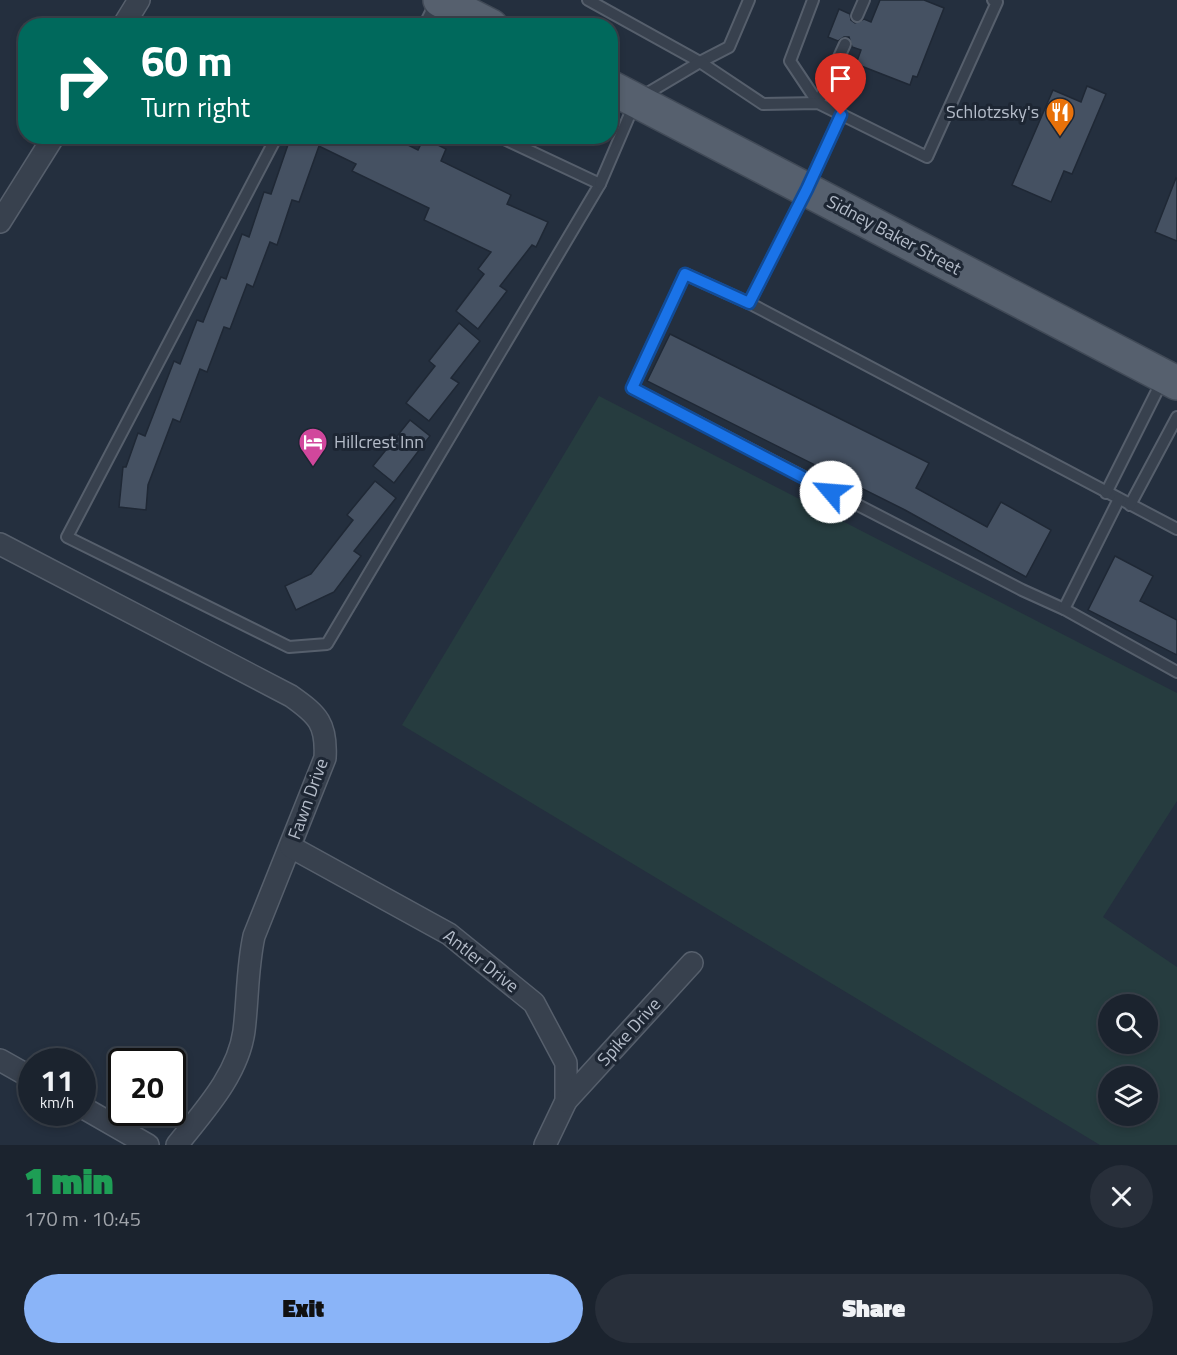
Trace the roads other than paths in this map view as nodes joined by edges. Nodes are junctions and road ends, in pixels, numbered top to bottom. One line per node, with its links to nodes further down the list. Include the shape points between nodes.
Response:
1 (139, 0): 9 (street)
2 (588, 0): 13 (lane)
3 (749, 0): 13 (lane, via 729,47)
4 (813, 0): 15 (lane, via 790,61)
5 (864, 0): 8 (lane)
6 (993, 0): 17 (lane, via 997,2 927,157)
7 (449, 2): 10 (lane); 11 (main road)
8 (857, 16)
9 (128, 18)
10 (432, 18)
11 (477, 18)
12 (845, 44): 15 (lane)
13 (700, 62): 14 (lane); 15 (lane, via 763,104)
14 (623, 94): 16 (lane); 23 (main road, Sidney Baker Street)
15 (818, 103): 17 (lane)
16 (618, 114)
17 (841, 115): 23 (lane)
18 (49, 144): 24 (street)
19 (273, 144): 22 (lane, via 67,537 289,647 327,644)
20 (515, 144): 22 (lane)
21 (610, 144): 22 (lane)
22 (600, 184)
23 (807, 189): 25 (lane); 26 (main road, Sidney Baker Street)
24 (0, 222)
25 (749, 303): 28 (lane); 33 (lane, via 685,274 632,388)
26 (1171, 380): 28 (lane)
27 (1177, 417): 30 (lane)
28 (1106, 493): 29 (lane)
29 (1119, 499): 30 (lane); 33 (lane)
30 (1130, 505): 31 (lane)
31 (1177, 529)
32 (0, 544): 35 (street, Fawn Drive, via 246,672 316,714 327,739 326,758)
33 (1064, 609): 34 (lane)
34 (1177, 672)
35 (291, 847): 39 (street, Antler Drive, via 449,934 534,1003 566,1063); 42 (street, Fawn Drive, via 254,936 247,965 243,1034 228,1077)
36 (692, 963): 39 (street, Spike Drive)
37 (0, 1060): 38 (street)
38 (18, 1070)
39 (566, 1101): 43 (street, Antler Drive)
40 (96, 1115): 41 (street)
41 (148, 1145)
42 (177, 1145)
43 (545, 1145)

